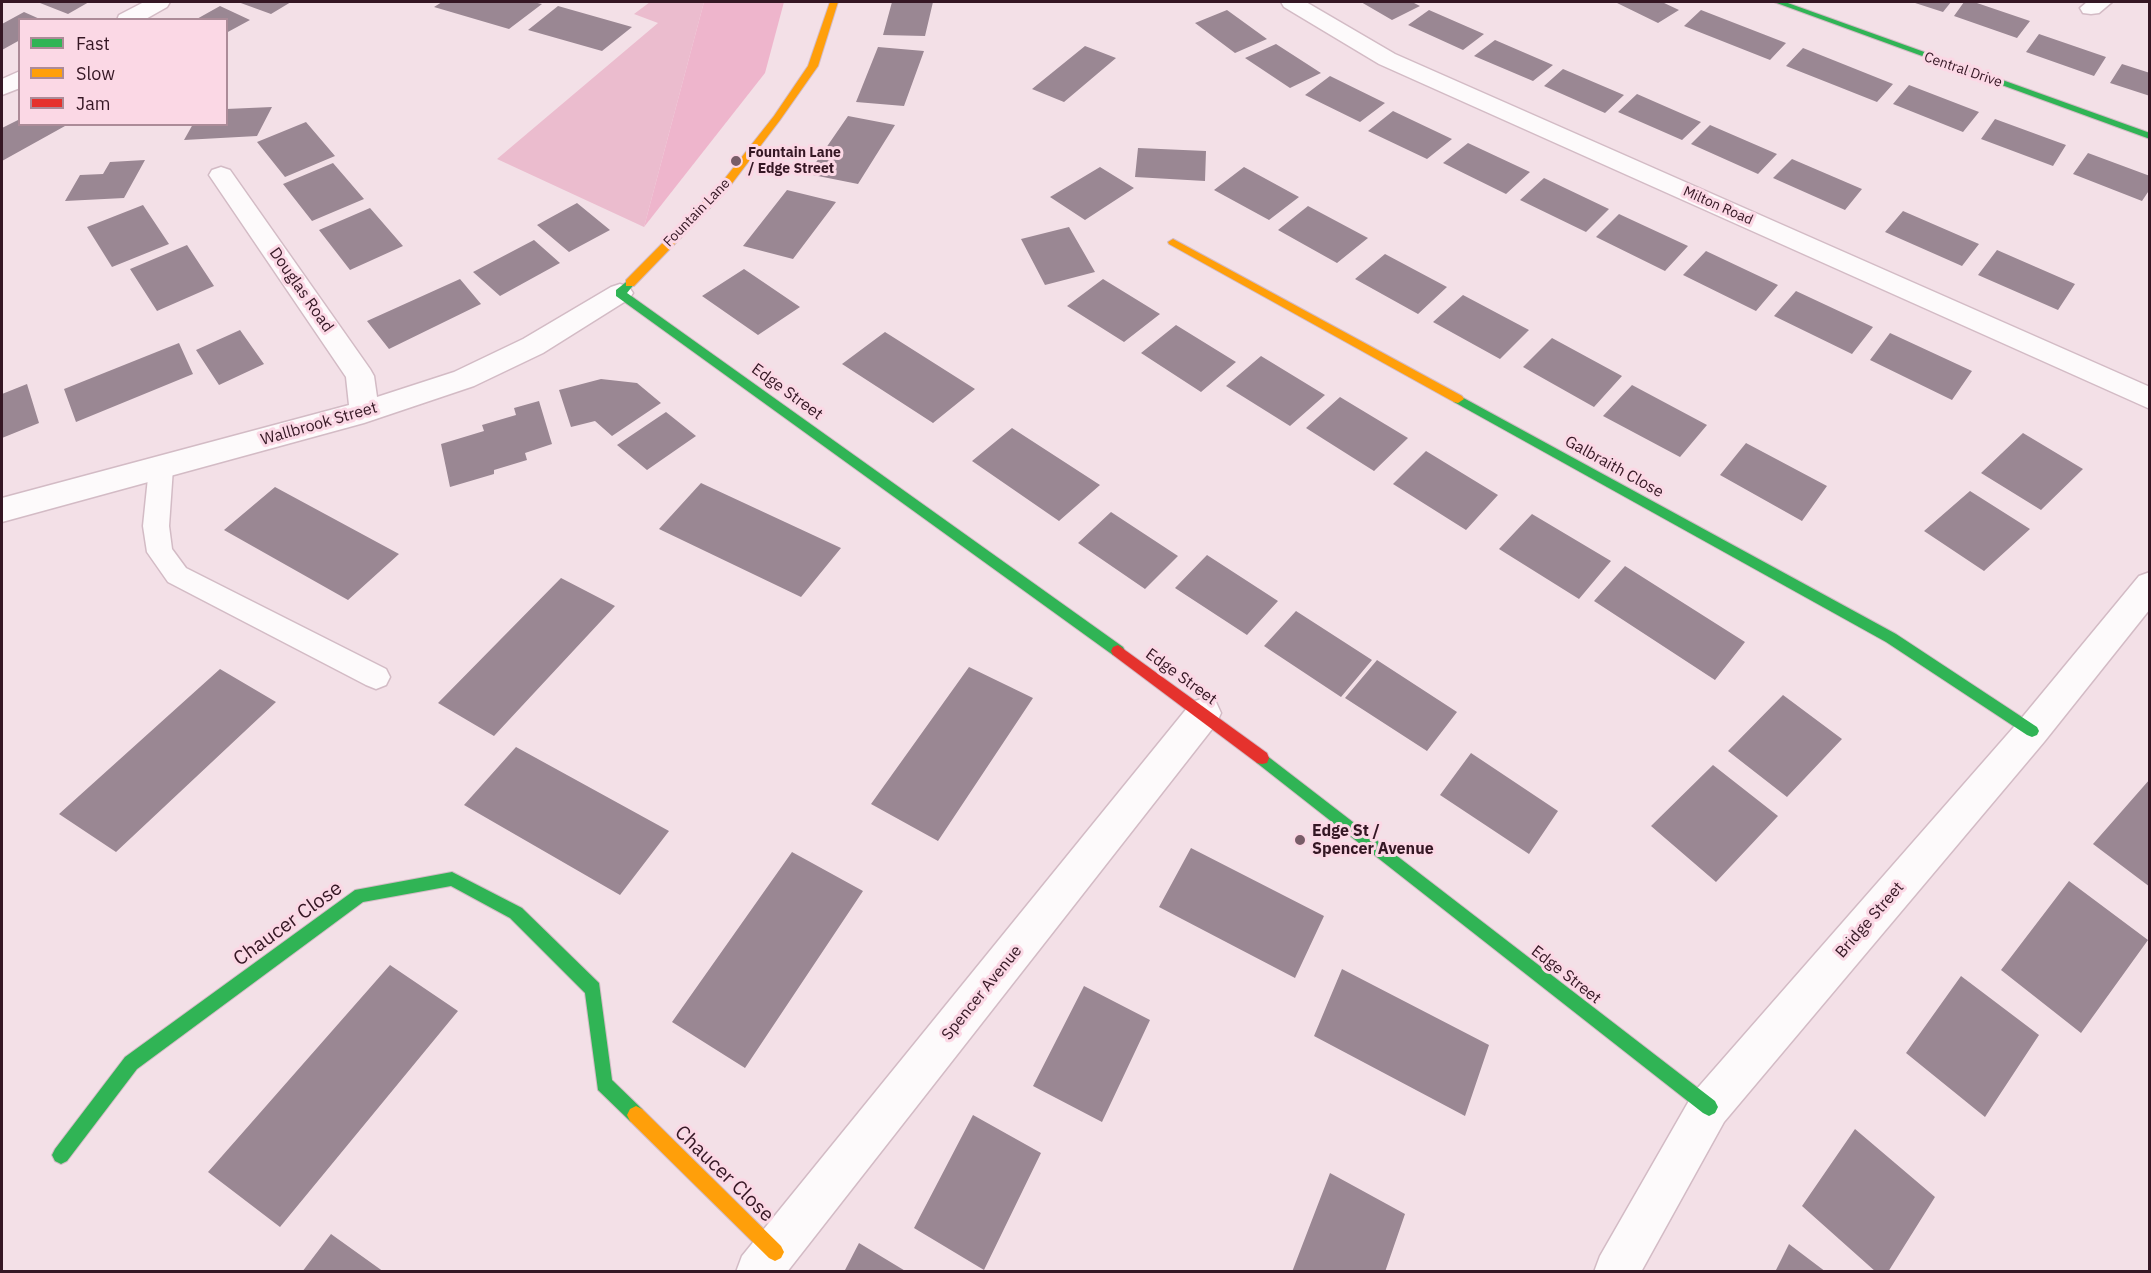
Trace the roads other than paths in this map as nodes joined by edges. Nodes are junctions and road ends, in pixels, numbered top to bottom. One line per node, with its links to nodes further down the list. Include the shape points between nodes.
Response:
1 (159, 2): 5 (street)
2 (834, 2): 11 (street, Fountain Lane, via 813,66 777,118 723,188)
3 (1292, 2): 12 (street, Milton Road, via 1387,59)
4 (1778, 2): 8 (street, Central Drive)
5 (131, 18)
6 (18, 79): 7 (street)
7 (2, 88)
8 (2150, 136)
9 (221, 175): 13 (street, Douglas Road, via 360,376)
10 (1173, 242): 19 (street, Galbraith Close, via 1891,638)
11 (620, 292): 13 (street, Wallbrook Street, via 533,346 464,379); 18 (street, Edge Street)
12 (2150, 399)
13 (364, 412): 14 (street, Wallbrook Street)
14 (160, 468): 15 (street, Wallbrook Street); 17 (lane, via 156,526 160,552 177,575)
15 (2, 510)
16 (2150, 585): 19 (street, Bridge Street)
17 (376, 677)
18 (1204, 713): 20 (street, Edge Street); 22 (street, Spencer Avenue)
19 (2032, 731): 20 (street, Bridge Street)
20 (1709, 1107): 23 (street, Bridge Street)
21 (61, 1155): 22 (street, Chaucer Close, via 131,1063 360,895 452,879 516,913 593,989 604,1084)
22 (767, 1262)
23 (1616, 1272)

